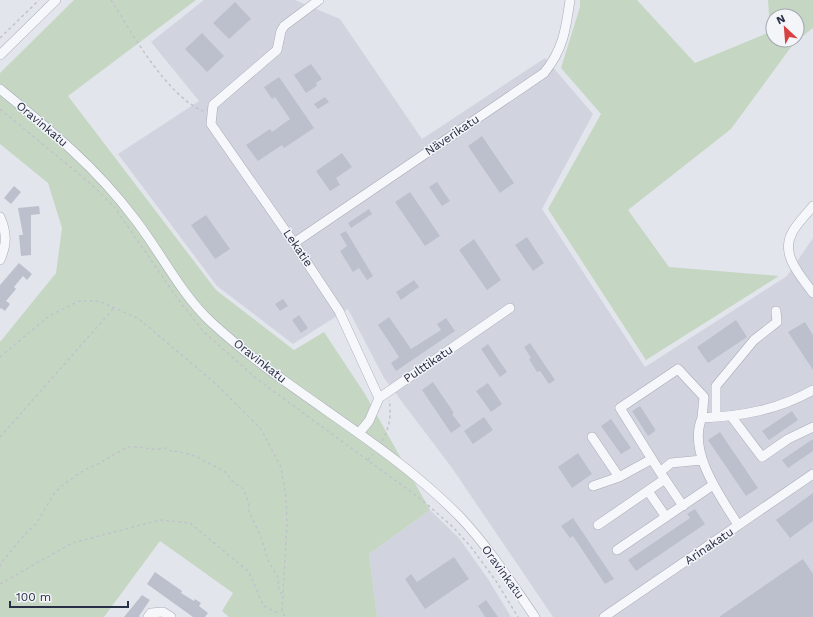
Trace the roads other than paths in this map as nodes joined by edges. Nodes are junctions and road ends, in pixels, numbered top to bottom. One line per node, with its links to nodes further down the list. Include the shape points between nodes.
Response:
1 (56, 0): 4 (street)
2 (319, 0): 8 (street, Lekatie, via 284,26 280,31 277,50 212,109 211,124)
3 (570, 0): 8 (street, Näverikatu, via 562,45 555,60 544,73)
4 (0, 55)
5 (0, 89): 19 (street, Oravinkatu, via 65,142 107,184 209,320 254,358)
6 (813, 206): 10 (street, via 792,233 788,247 790,259)
7 (0, 218): 9 (street, via 6,232)
8 (294, 243): 14 (street, Lekatie, via 339,311)
9 (0, 260)
10 (813, 293)
11 (510, 308): 14 (street, Pulttikatu)
12 (776, 311): 16 (street, via 778,322 754,340 716,386)
13 (813, 390): 15 (street, via 772,409)
14 (382, 396): 19 (street)
15 (731, 416): 16 (street); 18 (street, via 762,457 788,439)
16 (716, 417): 17 (street)
17 (702, 418): 21 (street, via 704,397 678,369 620,408); 22 (street, via 698,428)
18 (813, 427)
19 (359, 433): 36 (street, Oravinkatu, via 427,486 462,519)
20 (592, 437): 25 (street)
21 (652, 459): 24 (street); 25 (street)
22 (702, 460): 24 (street, via 671,463); 26 (street)
23 (813, 474): 32 (street, Arinakatu)
24 (663, 475): 28 (street); 29 (street)
25 (619, 477): 27 (street)
26 (713, 485): 29 (street); 32 (street)
27 (593, 486)
28 (648, 491): 30 (street); 31 (street)
29 (683, 506): 30 (street)
30 (666, 517): 33 (street)
31 (598, 525)
32 (738, 525): 37 (street, Arinakatu)
33 (617, 550)
34 (148, 617): 35 (street, via 151,613 163,612)
35 (171, 617)
36 (535, 617)
37 (604, 617)

